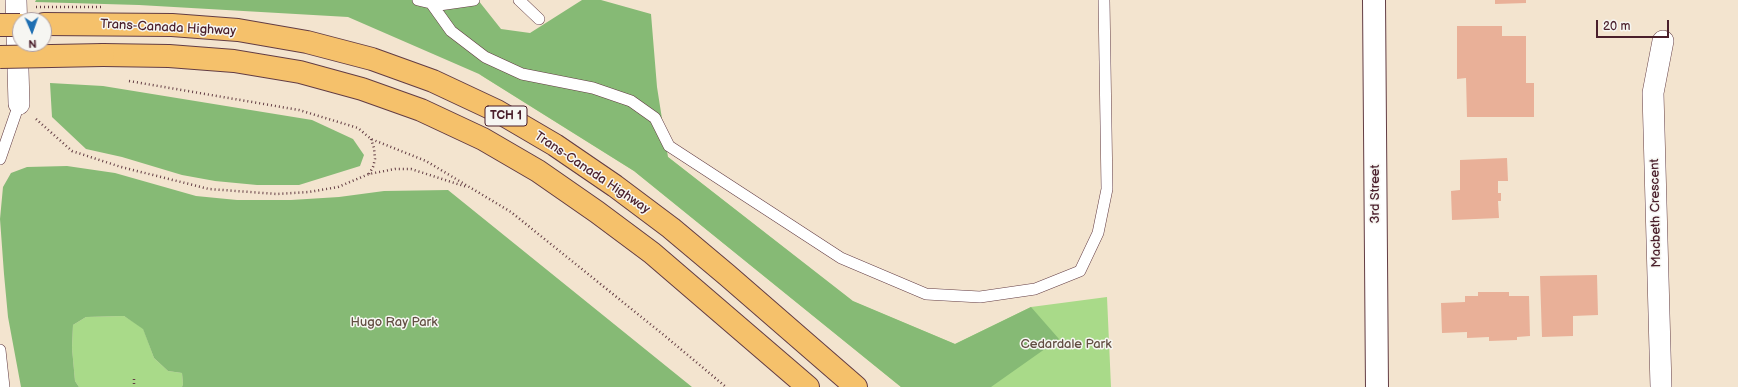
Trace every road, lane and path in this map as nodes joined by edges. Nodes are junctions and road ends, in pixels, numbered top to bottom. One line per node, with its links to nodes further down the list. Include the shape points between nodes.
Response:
1 (418, 0): 6 (lane)
2 (474, 0): 6 (lane, via 439,5)
3 (519, 0): 9 (lane)
4 (1104, 0): 6 (lane, via 1107,189 1098,233 1080,271 1036,289 980,297 926,294 841,258 669,146 655,118 631,101 593,88 522,74 485,57 451,31)
5 (1374, 0): 27 (street, 3rd Street)
6 (431, 3)
7 (22, 11): 8 (path, bridge); 11 (highway, bridge); 15 (street)
8 (101, 16): 10 (highway, Trans-Canada Highway / TCH 1); 26 (highway, Trans-Canada Highway / TCH 1, via 238,30 307,42 372,59 433,81 497,112 555,145 671,228)
9 (539, 19)
10 (52, 23)
11 (0, 25)
12 (1663, 41): 28 (street, Macbeth Crescent, via 1653,92)
13 (0, 57): 25 (highway, TCH 1, bridge, via 169,56 234,61 300,72 377,94 421,110 476,136 538,171 597,212 652,253)
14 (124, 80): 16 (path, via 299,110 358,128)
15 (19, 104): 17 (lane); 18 (path, via 72,151 121,167 209,189 277,194 309,192 338,187)
16 (371, 139): 18 (path, via 375,159); 19 (path, via 426,161)
17 (0, 159)
18 (369, 174): 19 (path, via 383,170 410,169)
19 (472, 188): 24 (path, via 511,212)
20 (0, 350): 22 (lane)
21 (134, 379): 23 (path)
22 (4, 387)
23 (134, 387)
24 (726, 387)
25 (808, 387)
26 (856, 387)
27 (1377, 387)
28 (1661, 387)

